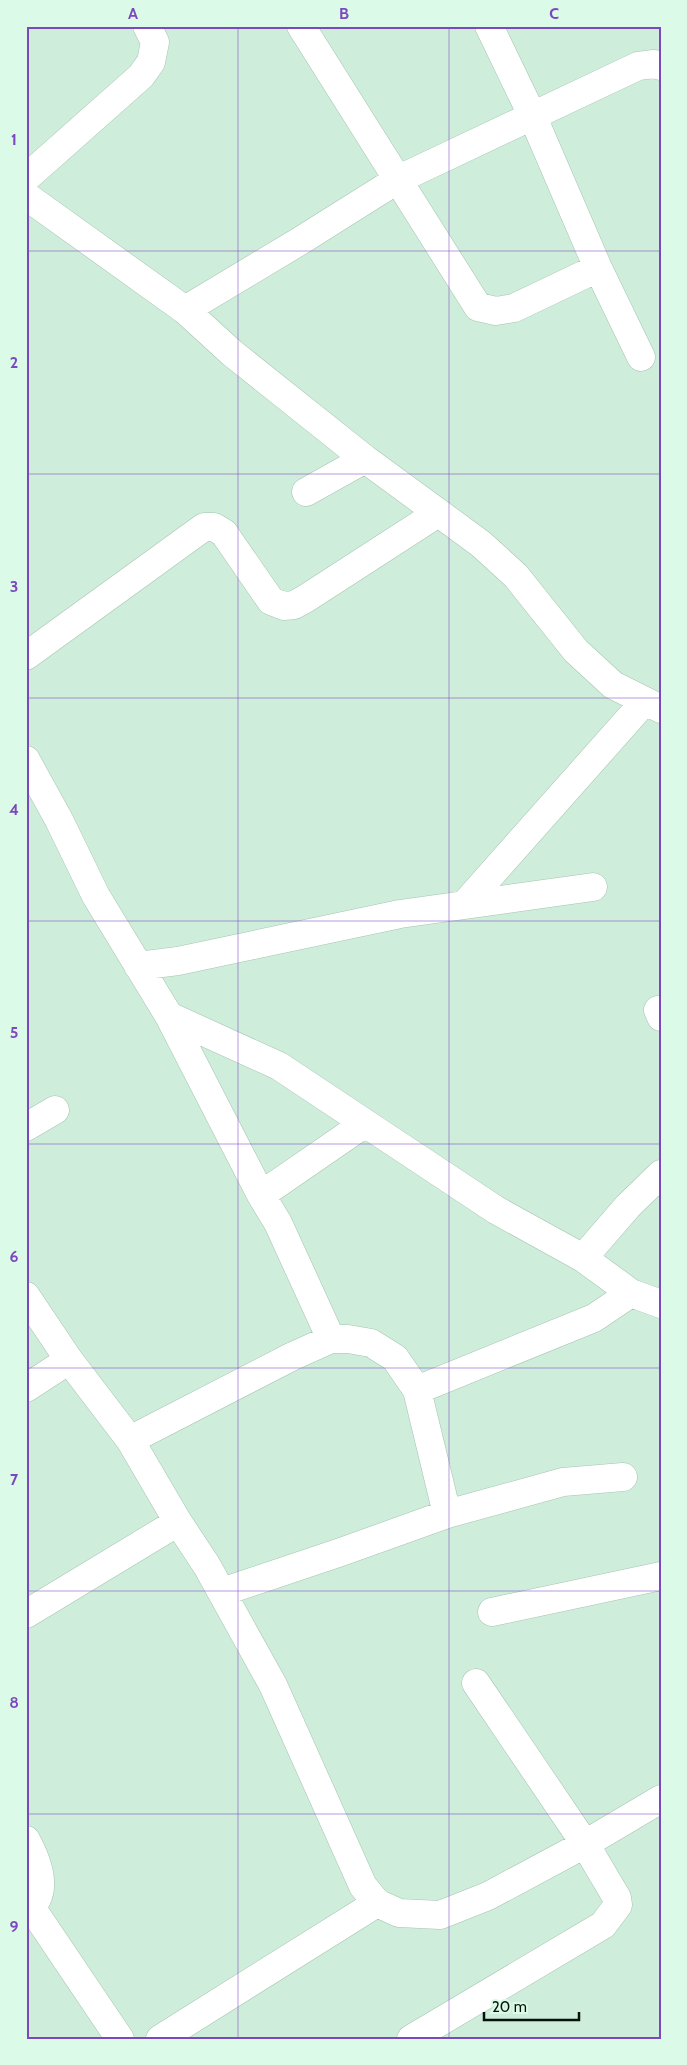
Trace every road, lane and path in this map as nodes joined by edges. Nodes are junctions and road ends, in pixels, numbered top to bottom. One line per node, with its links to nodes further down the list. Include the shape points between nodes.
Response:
1 (147, 26): 6 (street, via 155,42 150,62 141,76)
2 (301, 26): 7 (street)
3 (489, 26): 5 (street)
4 (661, 66): 5 (street, via 638,66)
5 (532, 115): 7 (street); 9 (street)
6 (26, 178)
7 (397, 180): 9 (street, via 478,307 496,311 514,308); 10 (street)
8 (26, 196): 10 (street)
9 (598, 268): 11 (street)
10 (185, 310): 12 (street)
11 (641, 357)
12 (365, 459): 13 (street); 14 (street)
13 (306, 492)
14 (438, 513): 15 (street, via 305,599 284,606 271,601 224,533 214,527 204,527); 16 (street, via 516,576 576,650 613,685)
15 (26, 656)
16 (653, 705): 19 (street)
17 (26, 760): 20 (street, via 96,896)
18 (593, 887): 19 (street)
19 (464, 905): 20 (street, via 400,914 178,961)
20 (138, 966): 21 (street)
21 (169, 1016): 23 (street, via 279,1066); 26 (street)
22 (55, 1110): 24 (street)
23 (364, 1124): 26 (street); 27 (street, via 496,1210)
24 (26, 1127)
25 (661, 1174): 27 (street)
26 (261, 1195): 31 (street, via 278,1223)
27 (583, 1258): 28 (street)
28 (631, 1293): 30 (street); 34 (street, via 594,1318)
29 (26, 1296): 32 (street)
30 (661, 1304)
31 (331, 1339): 34 (street, via 371,1343 395,1358); 35 (street)
32 (70, 1360): 33 (street); 35 (street)
33 (26, 1388)
34 (417, 1390): 37 (street)
35 (130, 1440): 38 (street)
36 (623, 1477): 37 (street, via 563,1482)
37 (447, 1514): 40 (street)
38 (178, 1522): 40 (street); 42 (street)
39 (661, 1576): 41 (street)
40 (222, 1592): 47 (street, via 273,1685 363,1886)
41 (492, 1612)
42 (26, 1614)
43 (476, 1683): 46 (street)
44 (661, 1799): 46 (street)
45 (26, 1840): 48 (street, via 38,1864 42,1889)
46 (585, 1844): 47 (street, via 488,1896 440,1915 399,1913); 51 (street, via 617,1898 618,1905 610,1919)
47 (377, 1903): 50 (street)
48 (29, 1909): 49 (street)
49 (120, 2039)
50 (160, 2039)
51 (411, 2039)

